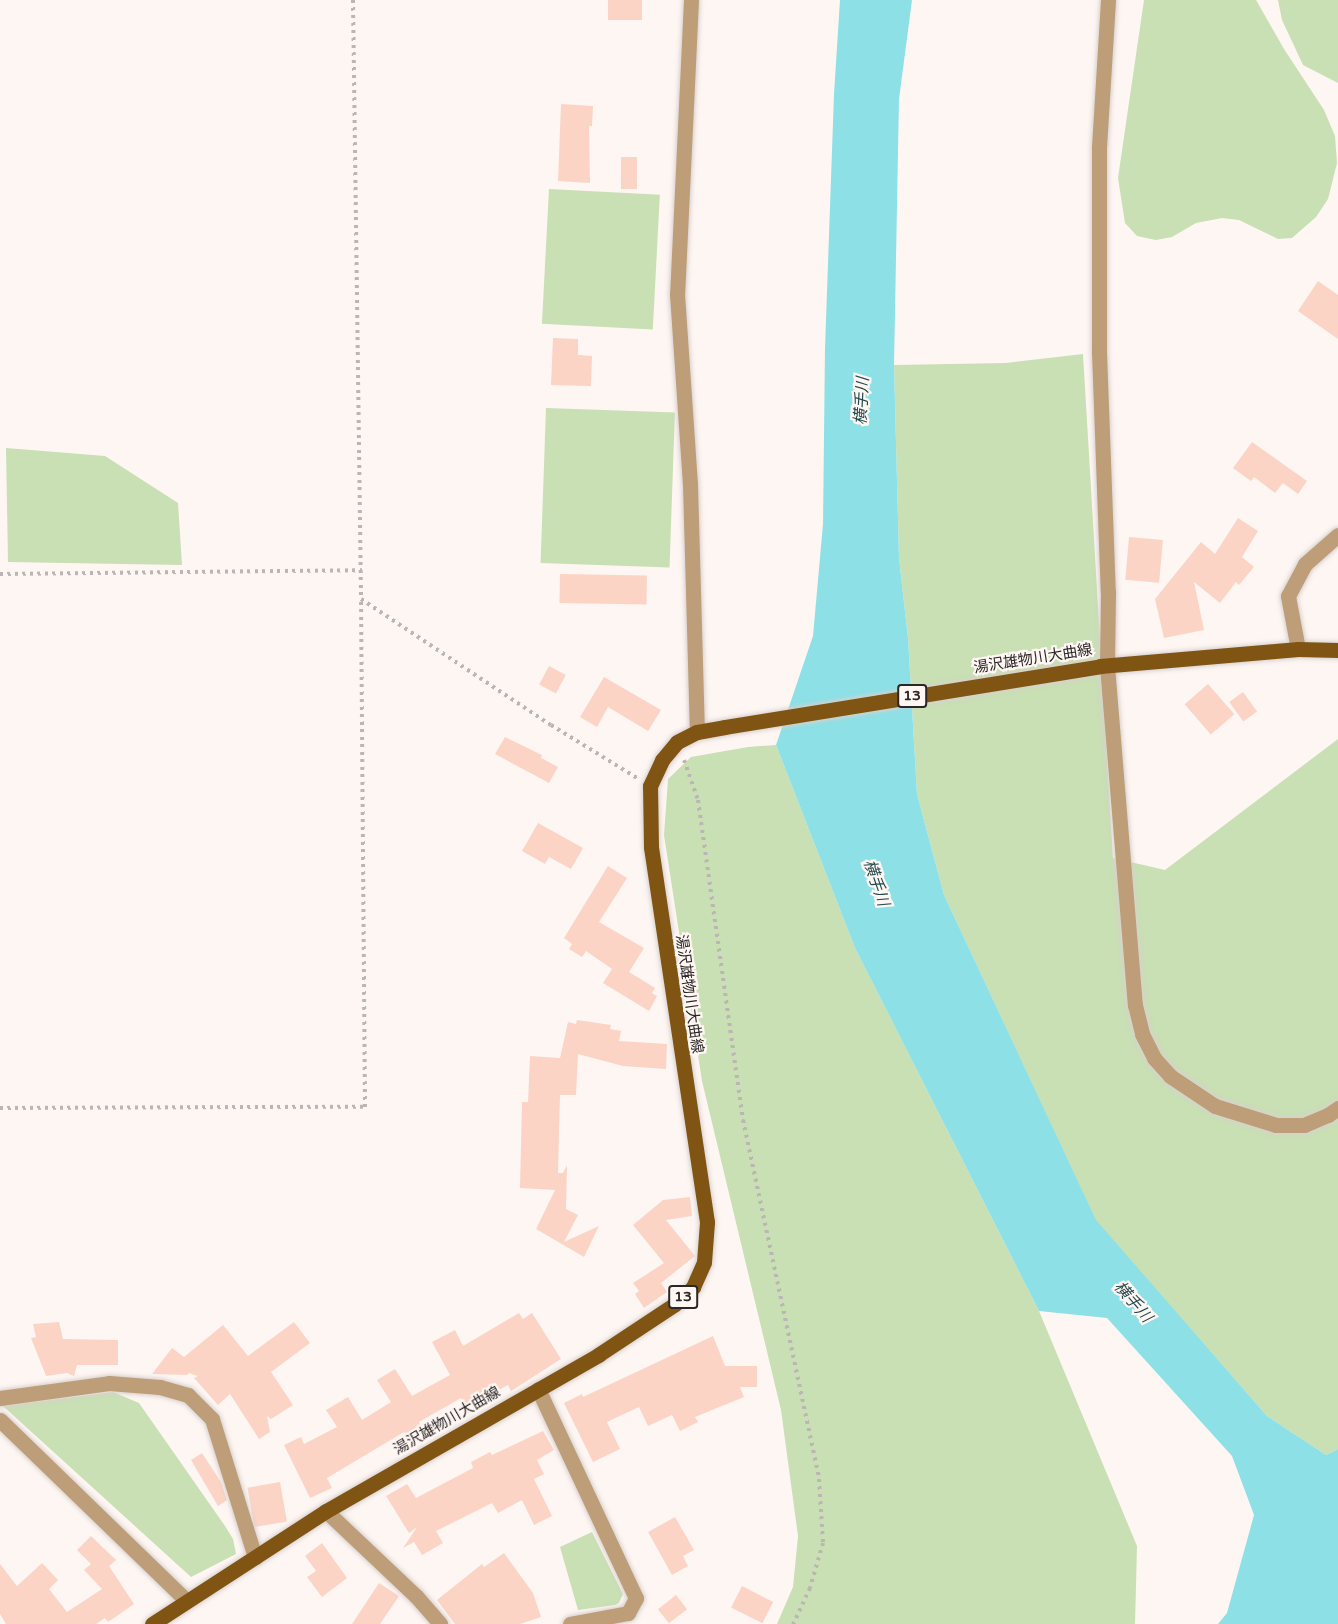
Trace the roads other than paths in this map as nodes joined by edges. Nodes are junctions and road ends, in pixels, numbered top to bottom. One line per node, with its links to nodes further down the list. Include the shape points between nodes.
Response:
1 (691, 0): 7 (street, via 677,294 690,484)
2 (1108, 0): 6 (street, via 1099,148 1099,341 1108,592)
3 (1338, 535): 4 (street, via 1305,564 1288,596)
4 (1298, 649): 5 (main road, 湯沢雄物川大曲線 / 13); 6 (main road, 湯沢雄物川大曲線 / 13)
5 (1338, 650)
6 (1103, 666): 7 (main road, 湯沢雄物川大曲線 / 13); 8 (street, via 1135,1005 1142,1034 1154,1058 1170,1076 1215,1106 1243,1117 1276,1125 1304,1125)
7 (697, 732): 9 (main road, 湯沢雄物川大曲線 / 13, via 677,742 662,760 650,786 651,847 707,1222 704,1262 693,1287 675,1304)
8 (1338, 1108)
9 (538, 1389): 12 (main road, 湯沢雄物川大曲線 / 13); 17 (street, via 636,1598 628,1613)
10 (0, 1398): 13 (street, via 109,1383 160,1387 188,1395 212,1419)
11 (0, 1420): 14 (street)
12 (326, 1511): 13 (main road, 湯沢雄物川大曲線 / 13); 16 (street)
13 (255, 1557): 14 (main road, 湯沢雄物川大曲線 / 13)
14 (187, 1601): 15 (main road, 湯沢雄物川大曲線 / 13)
15 (152, 1624)
16 (440, 1624)
17 (570, 1624)

